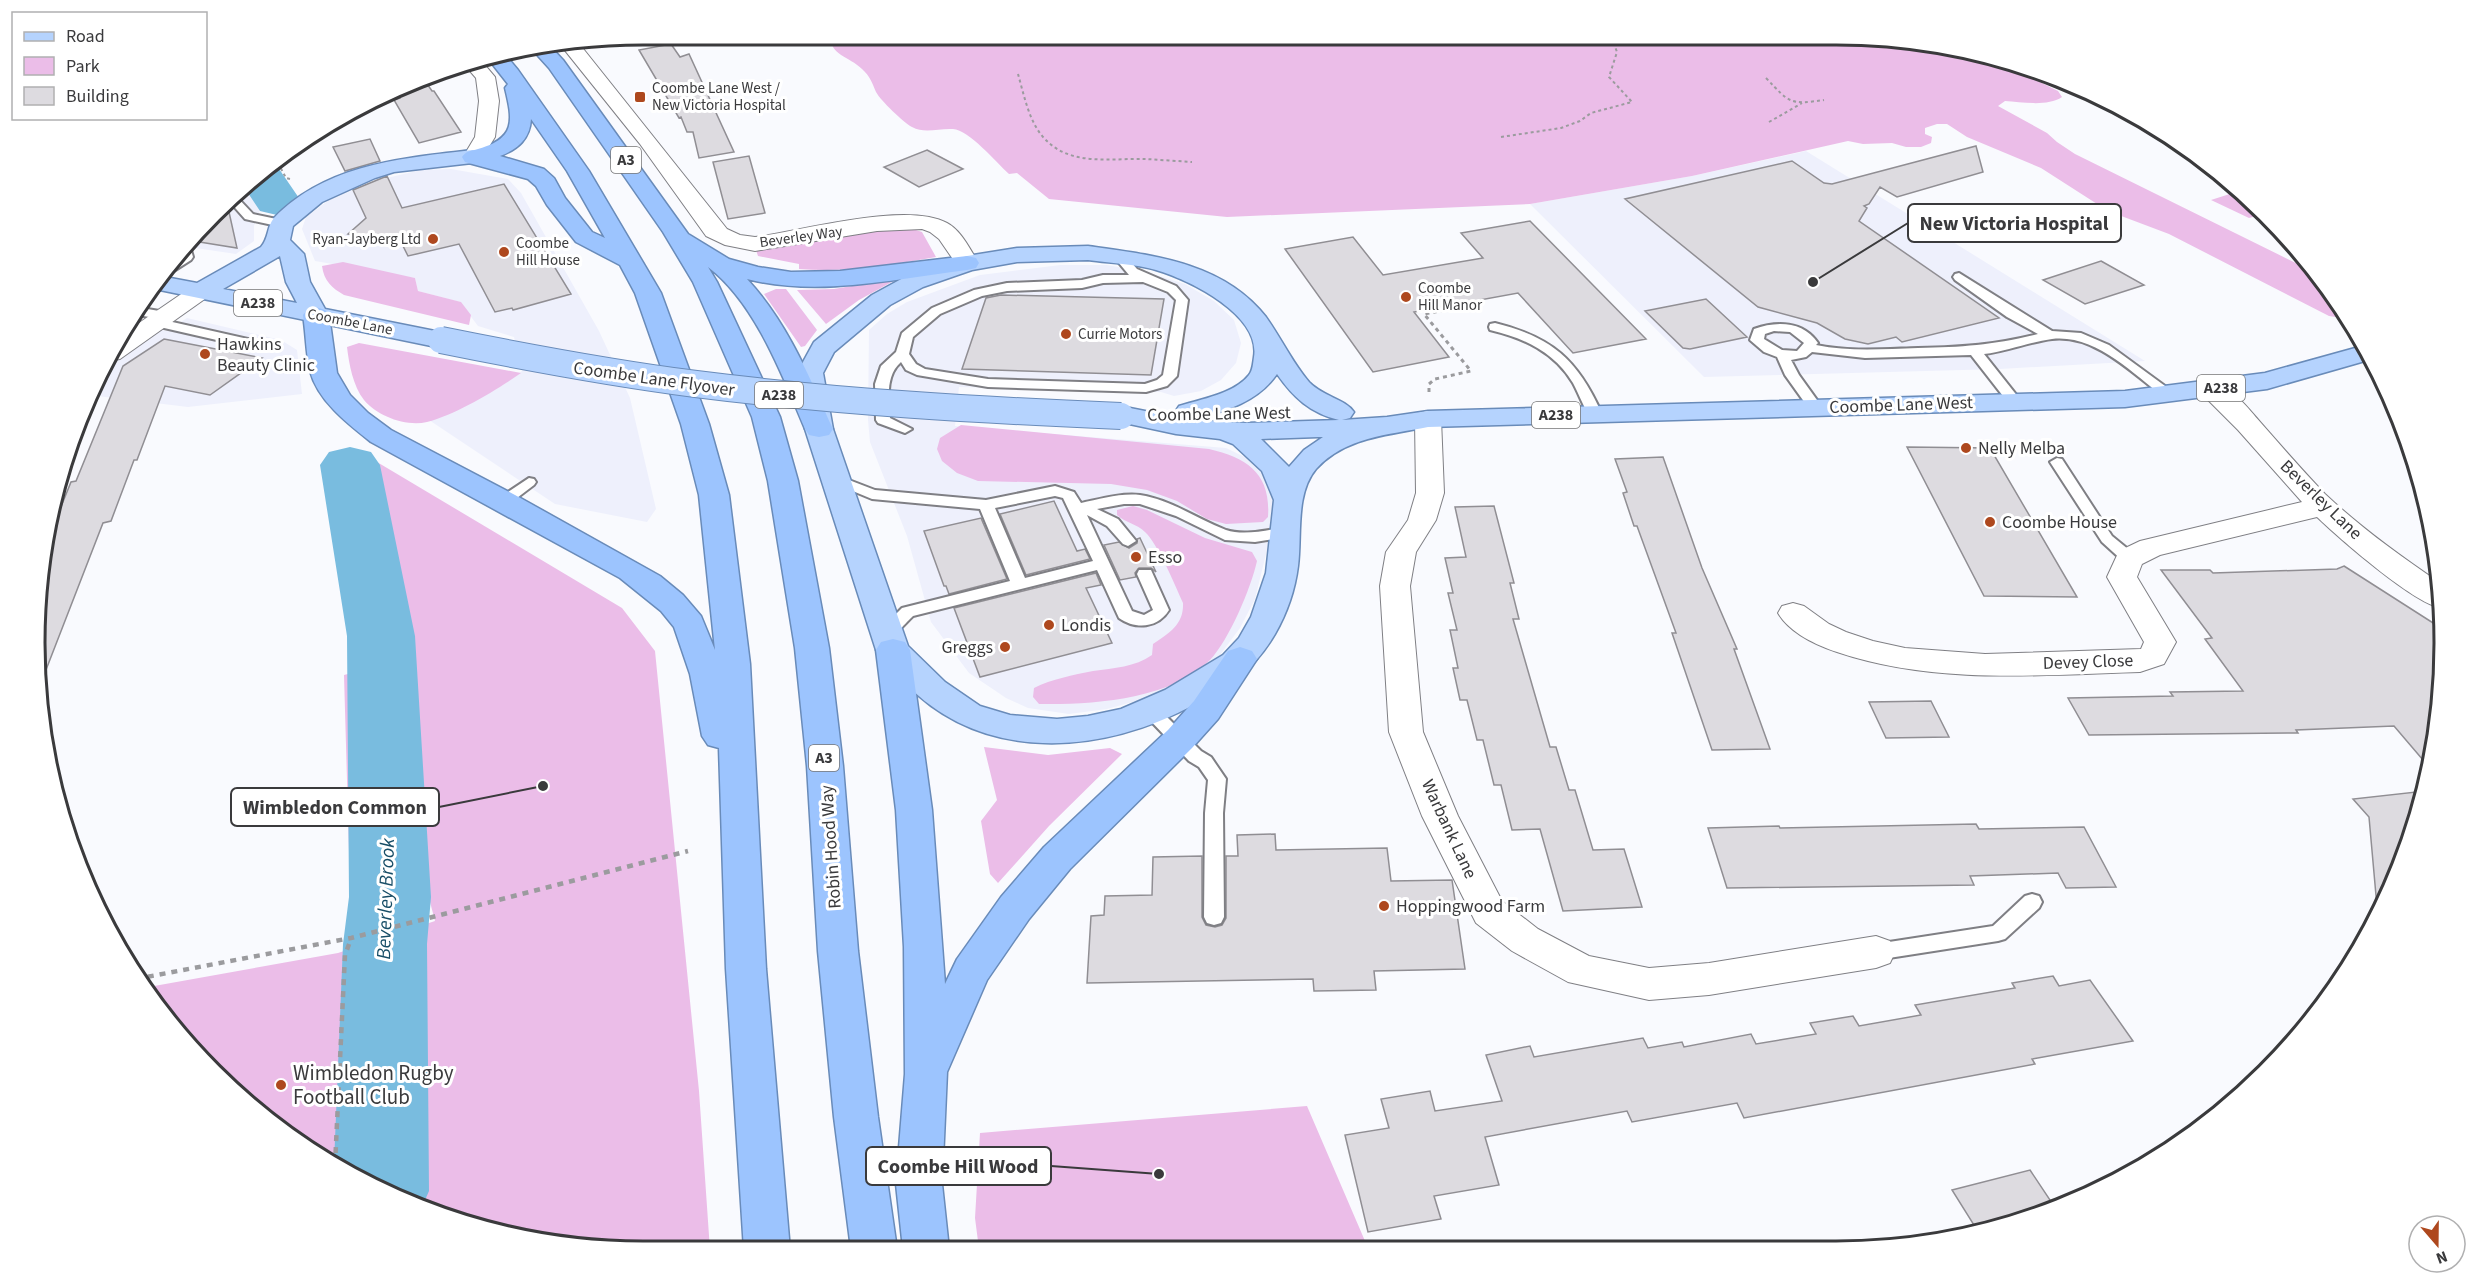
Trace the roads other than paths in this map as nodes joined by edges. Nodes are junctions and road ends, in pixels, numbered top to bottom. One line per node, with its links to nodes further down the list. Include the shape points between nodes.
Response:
1 (574, 49): 11 (street, Beverley Way, via 720,236 755,244 882,225 922,223 937,226 949,236)
2 (546, 53): 12 (highway, A3, via 675,232)
3 (501, 62): 5 (highway)
4 (478, 68): 6 (street, via 485,77 489,101 485,136)
5 (511, 74): 6 (highway, via 520,106 521,130 512,143); 10 (highway, via 578,171)
6 (473, 157): 8 (main road, via 417,162 367,173 314,197); 10 (highway, via 536,174 584,237)
7 (237, 204): 8 (lane, via 249,217)
8 (280, 233): 17 (main road, via 261,259); 19 (main road, via 292,254 298,282)
9 (1120, 257): 11 (main road, via 1057,252); 13 (main road, via 1160,263); 15 (lane, via 1131,271)
10 (632, 262): 63 (highway, via 648,293 695,424 714,495 733,664)
11 (967, 263): 12 (highway, via 840,278); 42 (main road, via 914,282 881,300 823,348 810,374)
12 (713, 273): 42 (highway, via 756,304 787,356); 69 (highway, Robin Hood Way / A3, via 766,417 785,492 812,648 839,963)
13 (1193, 276): 15 (lane); 26 (main road, via 1234,298 1256,322)
14 (1959, 277): 22 (lane)
15 (1144, 278): 29 (lane, via 1022,285 978,293 926,318 907,336); 29 (lane, via 1169,286 1182,300 1170,376 1154,386 988,383 922,372 911,367)
16 (165, 284): 17 (main road, Coombe Lane / A238)
17 (201, 291): 19 (main road, Coombe Lane / A238); 20 (street)
18 (144, 314): 20 (lane)
19 (316, 315): 23 (main road, Coombe Lane / A238); 63 (highway, via 324,374 339,399 358,419 381,436 517,491 672,603 689,624 707,674)
20 (161, 319): 24 (street); 25 (lane)
21 (1495, 327): 39 (lane, via 1543,344 1575,375)
22 (2049, 335): 28 (lane); 33 (lane, via 2064,333 2083,338 2109,351)
23 (441, 340): 40 (main road, Coombe Lane Flyover / A238, bridge, via 584,369 731,390 895,406)
24 (125, 344)
25 (256, 345)
26 (1269, 345): 37 (main road, via 1264,373 1248,389); 38 (main road, via 1301,389 1317,402)
27 (1810, 348): 28 (lane, via 1848,355); 30 (lane, via 1800,354); 30 (lane, via 1809,339 1797,331 1772,327 1759,332 1760,345)
28 (1975, 351): 34 (lane)
29 (902, 354): 43 (lane, via 888,366 884,376 883,420)
30 (1783, 355): 35 (lane, via 1786,368)
31 (2360, 355): 32 (main road, Coombe Lane West / A238, via 2267,381)
32 (2213, 390): 33 (main road, Coombe Lane West / A238); 49 (street, Beverley Lane)
33 (2169, 394): 34 (main road, Coombe Lane West / A238)
34 (2015, 402): 35 (main road, Coombe Lane West / A238)
35 (1815, 407): 39 (main road, Coombe Lane West / A238)
36 (1429, 409): 38 (main road, Coombe Lane West / A238); 39 (main road, Coombe Lane West / A238); 41 (main road, Coombe Lane West / A238, via 1397,426); 66 (street, Warbank Lane, via 1430,493 1422,520 1401,552 1395,586 1406,732 1440,816 1489,912 1525,940 1582,971 1649,984 1709,979)
37 (1189, 412): 38 (main road, Coombe Lane West / A238); 40 (main road, Coombe Lane West / A238)
38 (1340, 412)
39 (1595, 414)
40 (1125, 416): 44 (main road, Coombe Lane West / A238, via 1161,426)
41 (1372, 427): 44 (main road, Coombe Lane West / A238); 47 (main road, via 1313,456 1299,472)
42 (819, 429): 46 (main road)
43 (905, 429)
44 (1226, 431): 47 (main road, via 1243,438 1275,468)
45 (2057, 462): 53 (lane, via 2107,539)
46 (836, 479): 48 (lane, via 872,494); 59 (main road)
47 (1288, 499): 51 (main road)
48 (986, 504): 50 (lane, via 1055,491 1068,495); 56 (lane)
49 (2324, 507): 53 (street, via 2150,548); 57 (street, Beverley Lane, via 2372,549)
50 (1076, 508): 51 (lane, via 1124,499 1141,500 1181,513 1225,535 1256,537); 52 (lane, via 1108,517); 54 (lane)
51 (1286, 532): 60 (main road, via 1283,567 1273,602)
52 (1128, 541)
53 (2129, 558): 58 (street, Devey Close, via 2122,577 2160,642 2153,656 2140,661 1925,661 1875,654 1834,640)
54 (1102, 564): 55 (lane, via 1125,614 1135,620 1148,620 1161,610); 56 (lane)
55 (1145, 574)
56 (1019, 583): 59 (lane, via 908,612)
57 (2432, 592)
58 (1793, 613)
59 (890, 640): 61 (main road, via 918,679 948,703 980,720 1047,731 1101,727); 67 (highway, via 914,810 924,947)
60 (1240, 659): 61 (main road); 62 (highway, via 1206,710)
61 (1151, 711): 62 (lane)
62 (1180, 739): 65 (lane, via 1205,762 1216,779); 67 (highway, via 1057,858 1015,908 971,971)
63 (740, 823): 68 (highway, via 746,969)
64 (2032, 902): 66 (lane, via 1998,933)
65 (1214, 917)
66 (1876, 952)
67 (926, 1074): 70 (highway, via 919,1184)
68 (766, 1241)
69 (873, 1241)
70 (925, 1241)

